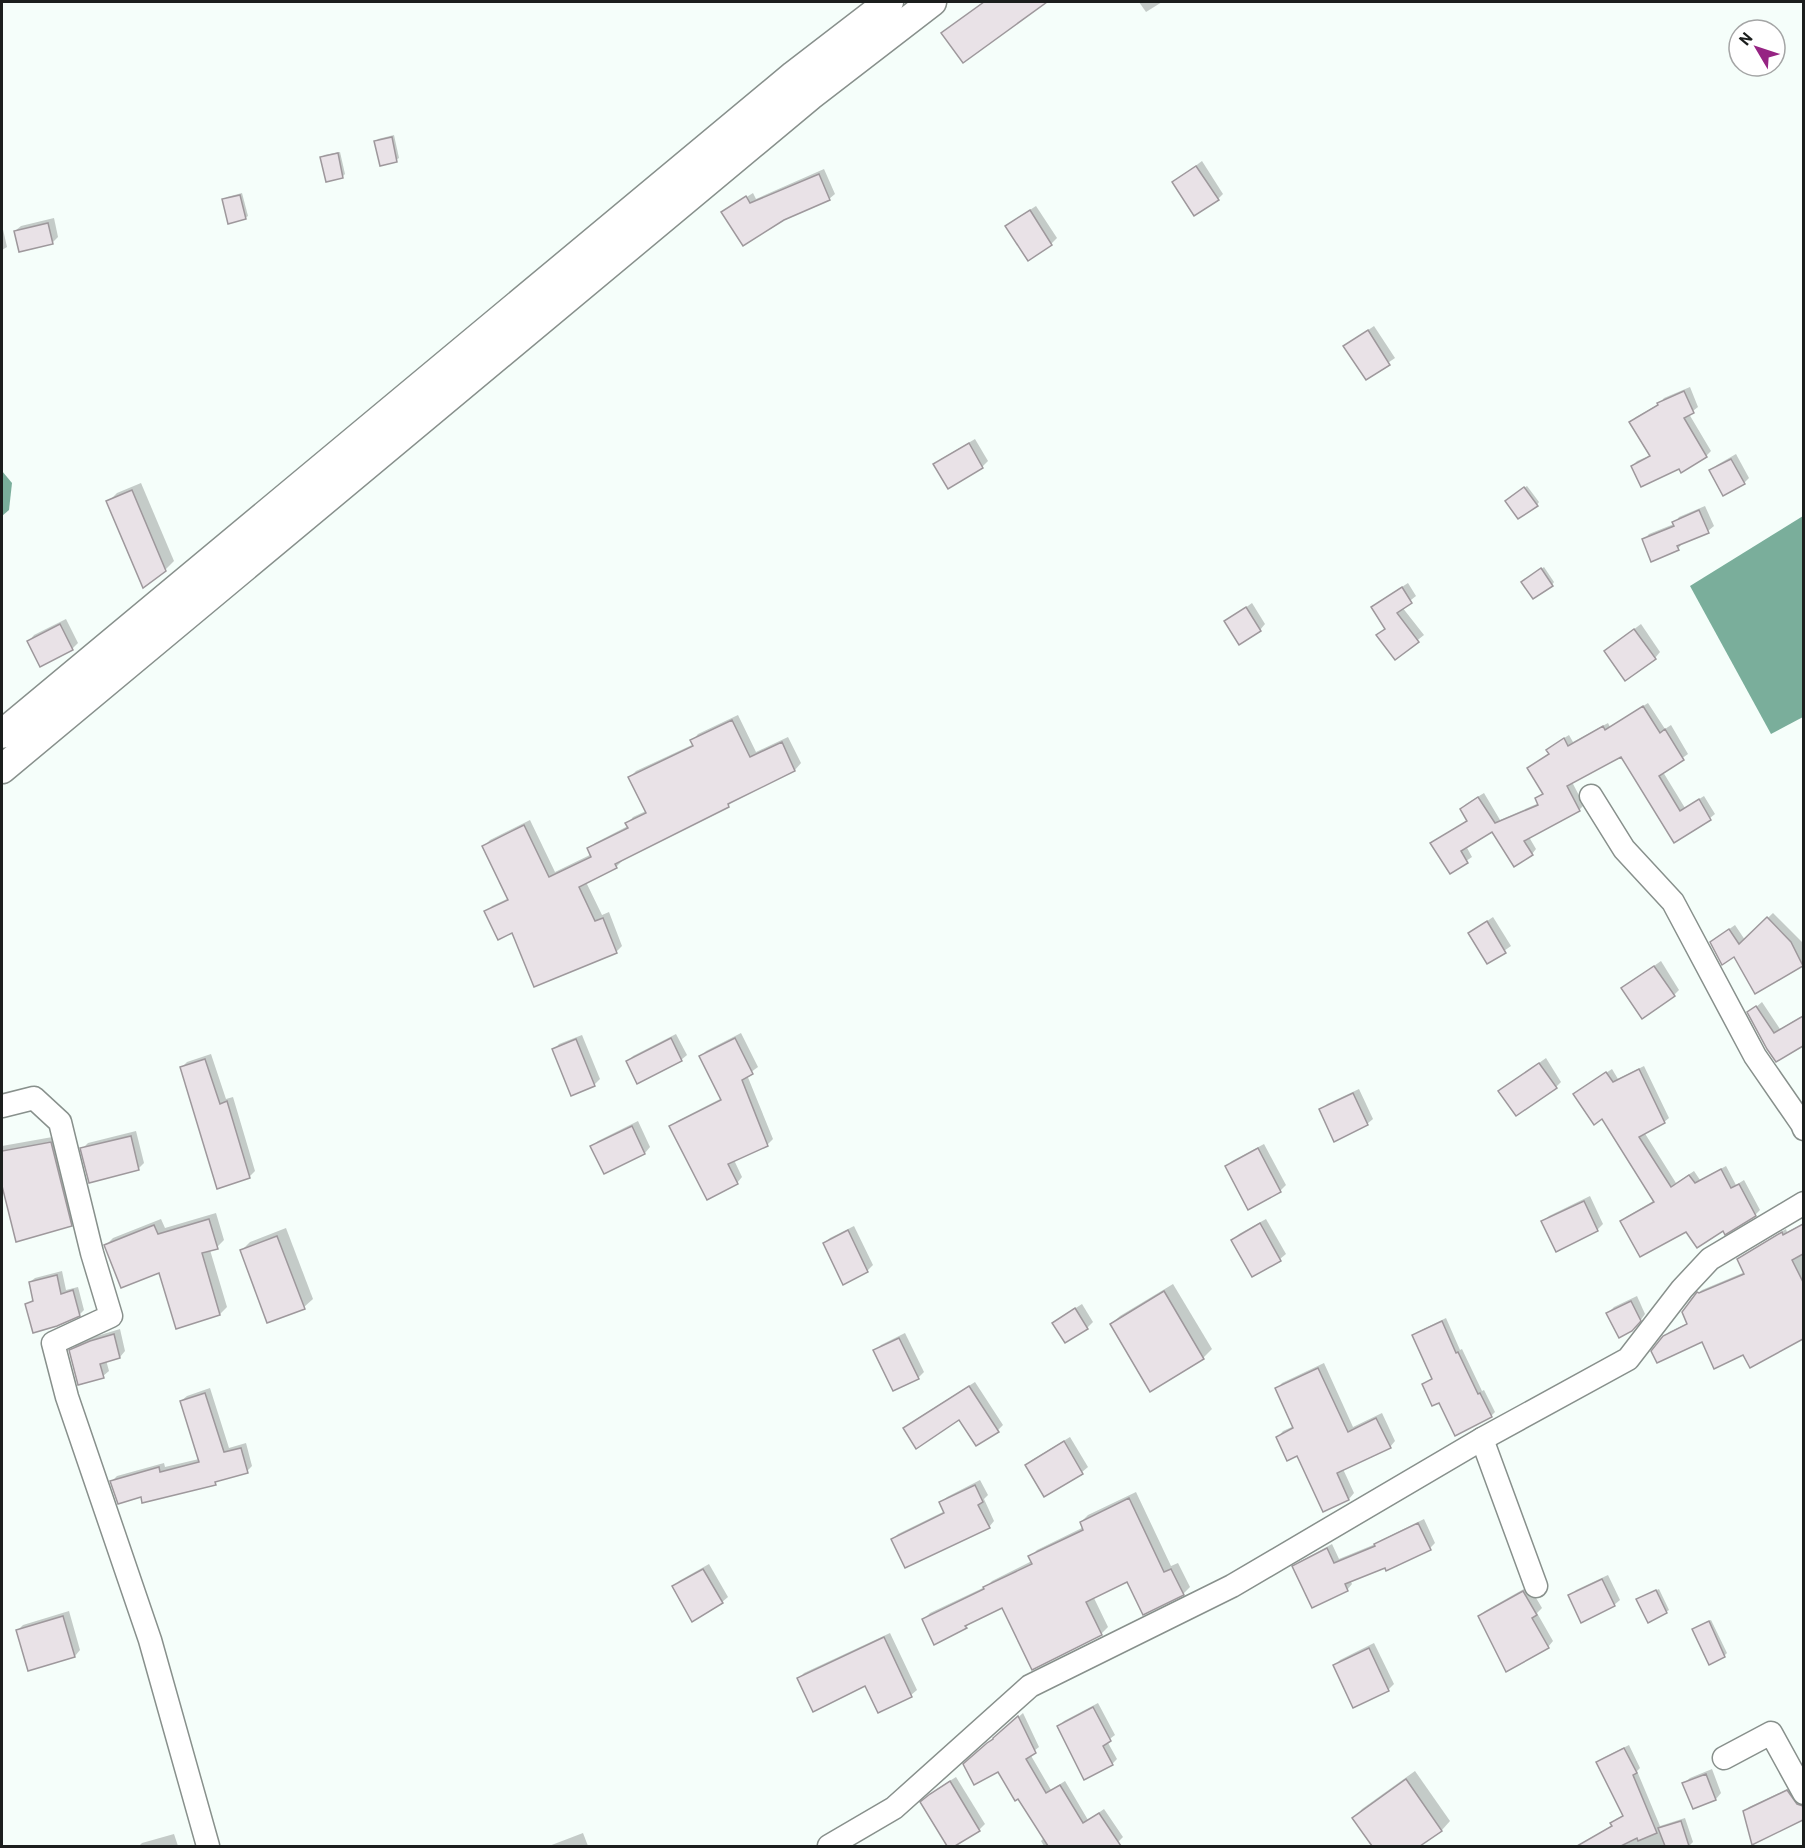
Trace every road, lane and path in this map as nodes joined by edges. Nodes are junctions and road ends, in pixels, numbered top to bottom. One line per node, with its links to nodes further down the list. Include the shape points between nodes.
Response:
1 (889, 2): 3 (main road, via 794,75)
2 (932, 2): 4 (main road, via 801,104)
3 (2, 734)
4 (2, 769)
5 (1591, 796): 7 (street, via 1624,849 1673,902 1755,1056)
6 (2, 1106): 13 (street, via 34,1098 60,1122 111,1316 53,1343 67,1396 150,1640)
7 (1803, 1129)
8 (1803, 1203): 9 (street, via 1710,1259 1628,1359)
9 (1482, 1439): 10 (street); 14 (street, via 1232,1586 1030,1686 894,1809)
10 (1536, 1586)
11 (1724, 1758): 12 (street, via 1771,1734)
12 (1803, 1793)
13 (208, 1846)
14 (829, 1846)

